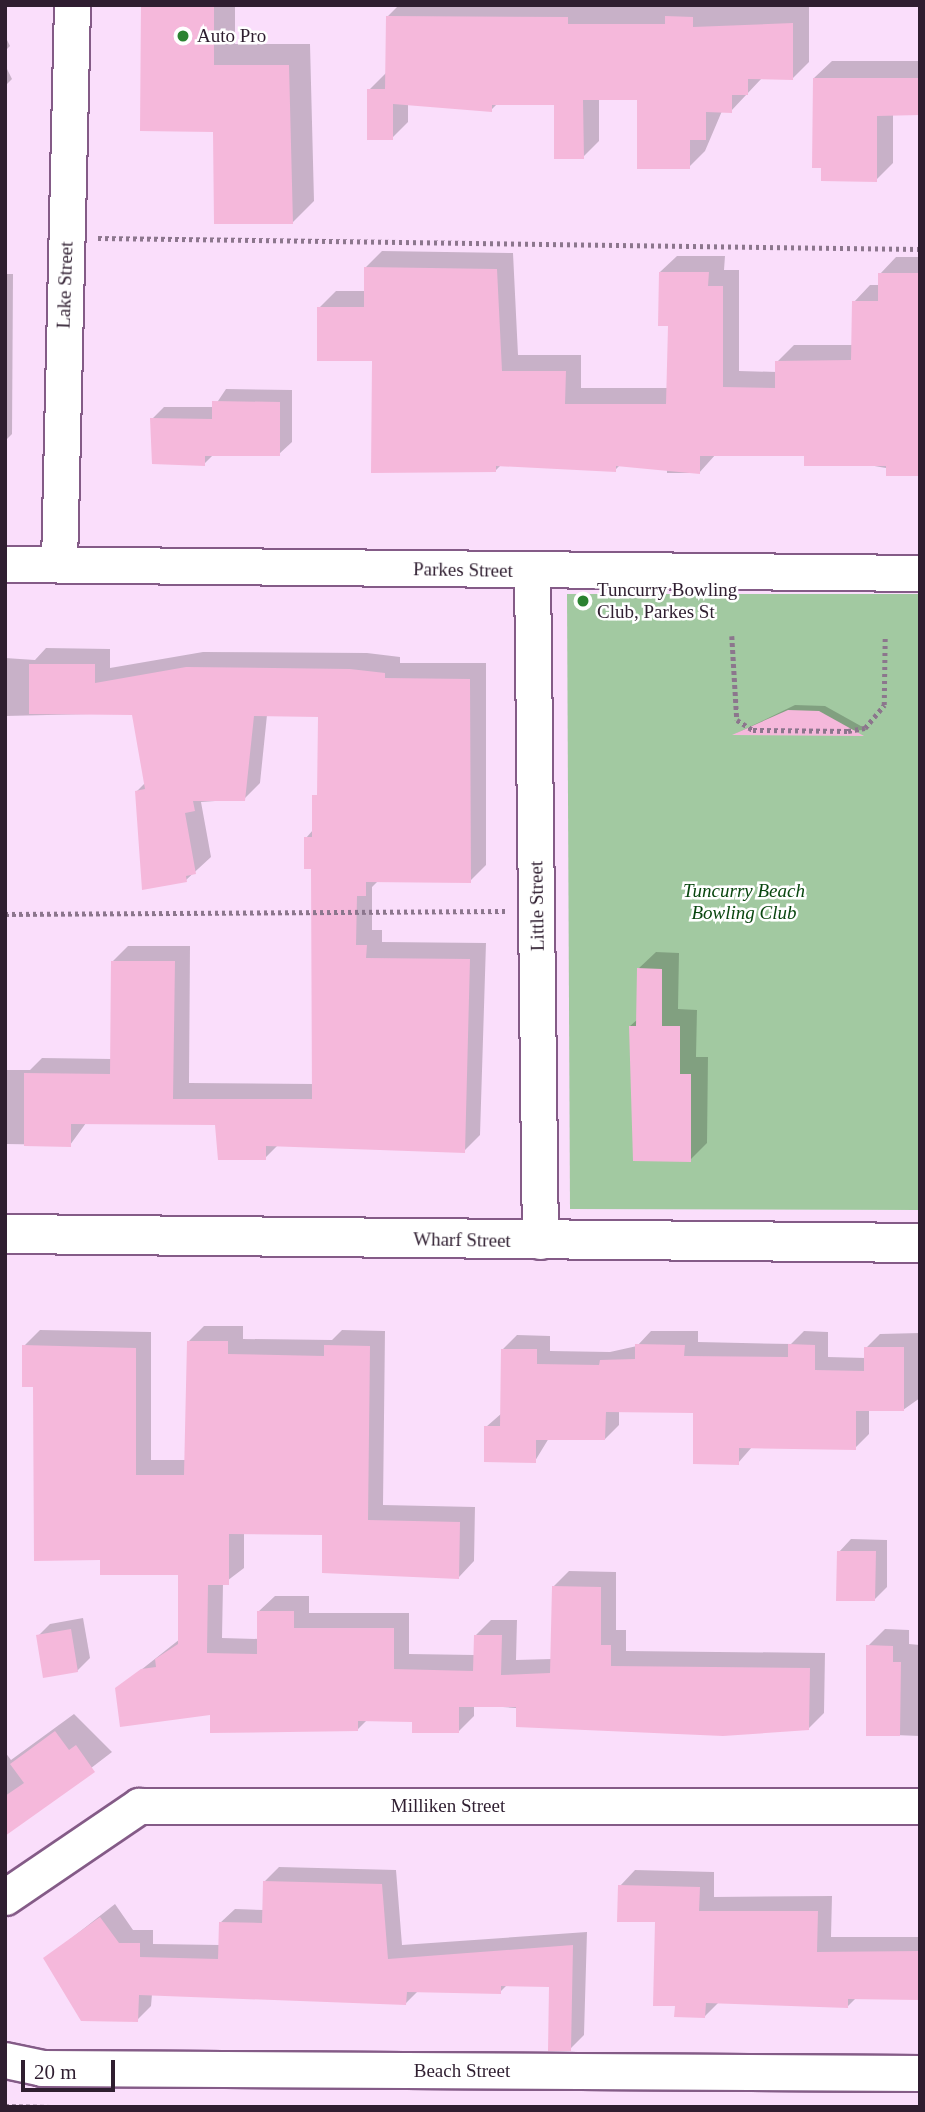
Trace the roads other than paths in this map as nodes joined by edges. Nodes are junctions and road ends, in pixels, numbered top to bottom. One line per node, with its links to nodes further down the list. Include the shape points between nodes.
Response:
1 (72, 5): 3 (street, Lake Street)
2 (5, 564): 3 (street, Parkes Street)
3 (59, 564): 4 (street, Parkes Street)
4 (532, 571): 5 (street, Parkes Street); 7 (street, Little Street)
5 (920, 573)
6 (5, 1234): 7 (street, Wharf Street)
7 (540, 1241): 8 (street, Wharf Street)
8 (920, 1243)
9 (920, 1806): 10 (street, Milliken Street, via 139,1806)
10 (5, 1897)
11 (5, 2060): 12 (street, Beach Street, via 42,2068)
12 (920, 2073)

